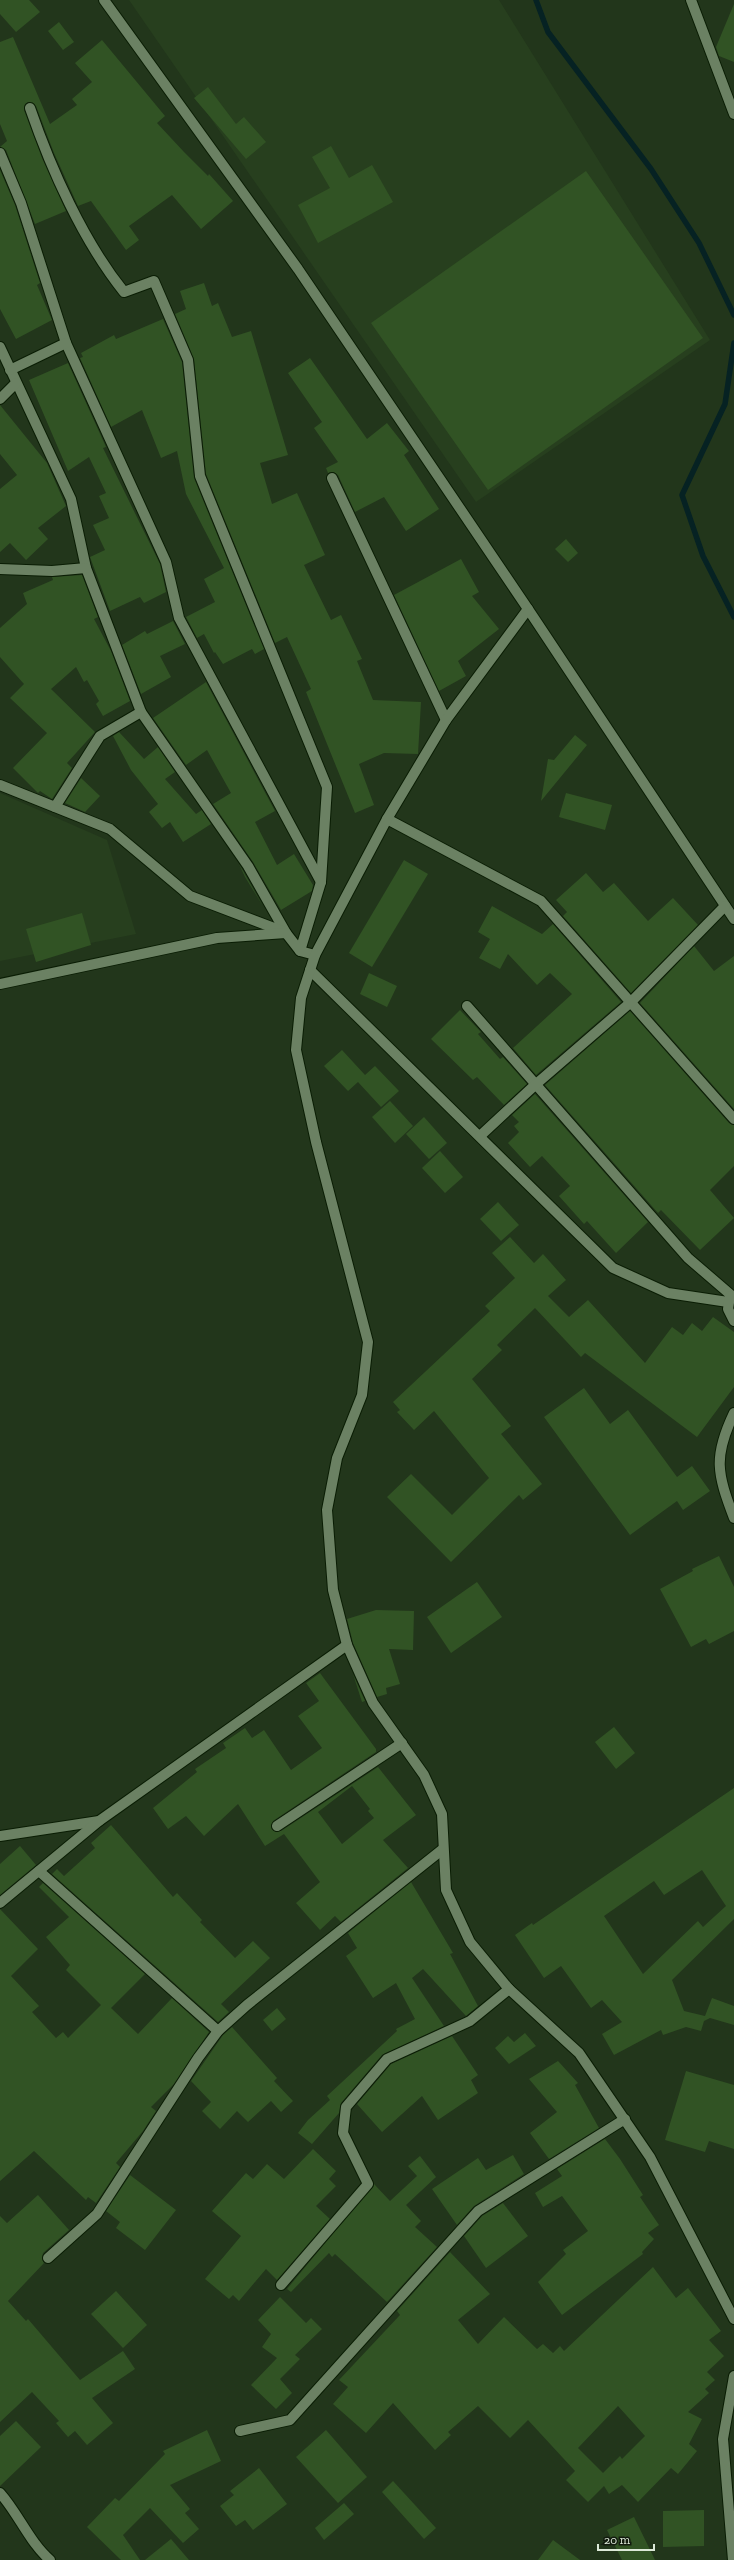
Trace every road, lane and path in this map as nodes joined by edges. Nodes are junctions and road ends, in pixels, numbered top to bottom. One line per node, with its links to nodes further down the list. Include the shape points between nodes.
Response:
1 (104, 0): 16 (street, via 298,269)
2 (691, 0): 4 (street)
3 (734, 93): 4 (street)
4 (730, 103): 6 (street)
5 (30, 108): 22 (street, via 44,150 102,264 124,292 154,281 188,360 200,476 327,787)
6 (734, 114)
7 (0, 153): 8 (street, via 21,203)
8 (66, 343): 10 (street); 22 (street, via 166,562 179,618)
9 (0, 347): 10 (street)
10 (10, 370): 11 (street)
11 (16, 383): 12 (street); 14 (street, via 71,499)
12 (0, 399)
13 (332, 478): 18 (street)
14 (86, 568): 15 (street, via 52,571); 17 (street)
15 (0, 570)
16 (528, 609): 18 (street); 23 (street)
17 (141, 712): 20 (street, via 100,736); 25 (street, via 248,866)
18 (446, 720): 21 (street)
19 (0, 784): 20 (street)
20 (56, 807): 25 (street, via 110,829 190,896)
21 (387, 819): 27 (street); 30 (street, via 541,901)
22 (321, 882): 26 (street)
23 (725, 906): 24 (street); 30 (street)
24 (734, 919)
25 (286, 933): 26 (street); 29 (street, via 216,938)
26 (300, 950): 27 (street)
27 (315, 955): 28 (street)
28 (310, 970): 34 (street); 39 (street, via 301,998 296,1050 316,1142 368,1342 362,1395 337,1458 327,1510 333,1590)
29 (0, 984)
30 (631, 1002): 32 (street); 33 (street)
31 (467, 1006): 32 (street)
32 (535, 1084): 34 (street); 35 (street, via 688,1258)
33 (734, 1120)
34 (480, 1136): 35 (street, via 613,1268 668,1293)
35 (731, 1296): 36 (street, via 728,1309)
36 (734, 1321)
37 (734, 1413): 38 (street, via 723,1436 718,1465 724,1492)
38 (734, 1518)
39 (347, 1645): 40 (street, via 373,1703); 41 (street)
40 (402, 1743): 42 (street); 44 (street, via 424,1775 442,1814)
41 (100, 1821): 43 (street); 45 (street)
42 (277, 1826)
43 (0, 1836)
44 (443, 1849): 47 (street, via 446,1890 470,1942); 48 (street)
45 (39, 1871): 46 (street); 48 (street)
46 (0, 1903)
47 (509, 1990): 49 (street, via 580,2052); 51 (street, via 470,2022 387,2059 346,2107 343,2133 368,2184)
48 (218, 2031): 50 (street, via 97,2214)
49 (625, 2119): 52 (street, via 650,2157); 54 (street, via 478,2211 290,2420)
50 (48, 2258)
51 (281, 2285)
52 (734, 2319)
53 (734, 2376): 57 (street, via 723,2439)
54 (240, 2431)
55 (0, 2493): 56 (street, via 15,2509 42,2554)
56 (50, 2560)
57 (733, 2560)

